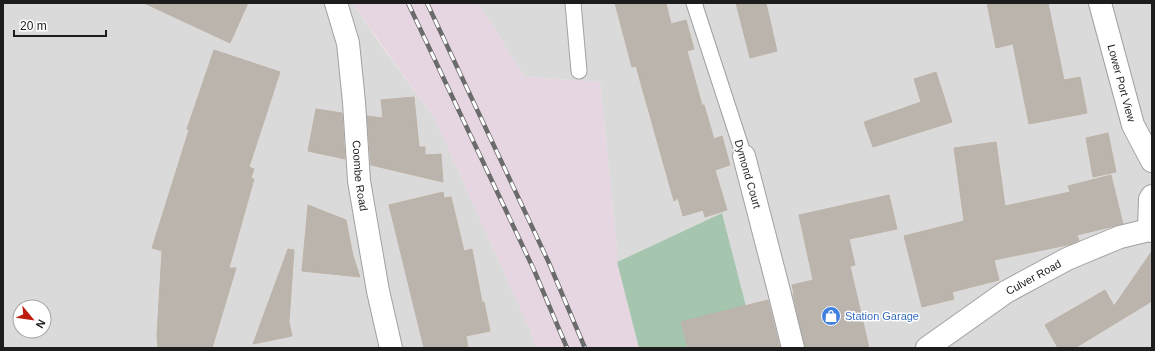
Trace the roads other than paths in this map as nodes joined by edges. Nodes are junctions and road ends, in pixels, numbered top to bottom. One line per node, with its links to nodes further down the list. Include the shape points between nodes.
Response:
1 (336, 3): 10 (street, Coombe Road, via 348,43 359,181 378,291)
2 (573, 3): 5 (lane)
3 (694, 3): 6 (lane, Dymond Court)
4 (1100, 3): 7 (street, Lower Port View, via 1133,125)
5 (579, 71)
6 (744, 156): 11 (street, Dymond Court)
7 (1152, 161)
8 (1152, 196): 9 (street)
9 (1150, 231): 12 (street, Culver Road, via 1120,237 1067,259 1006,292)
10 (391, 348)
11 (793, 348)
12 (927, 348)

